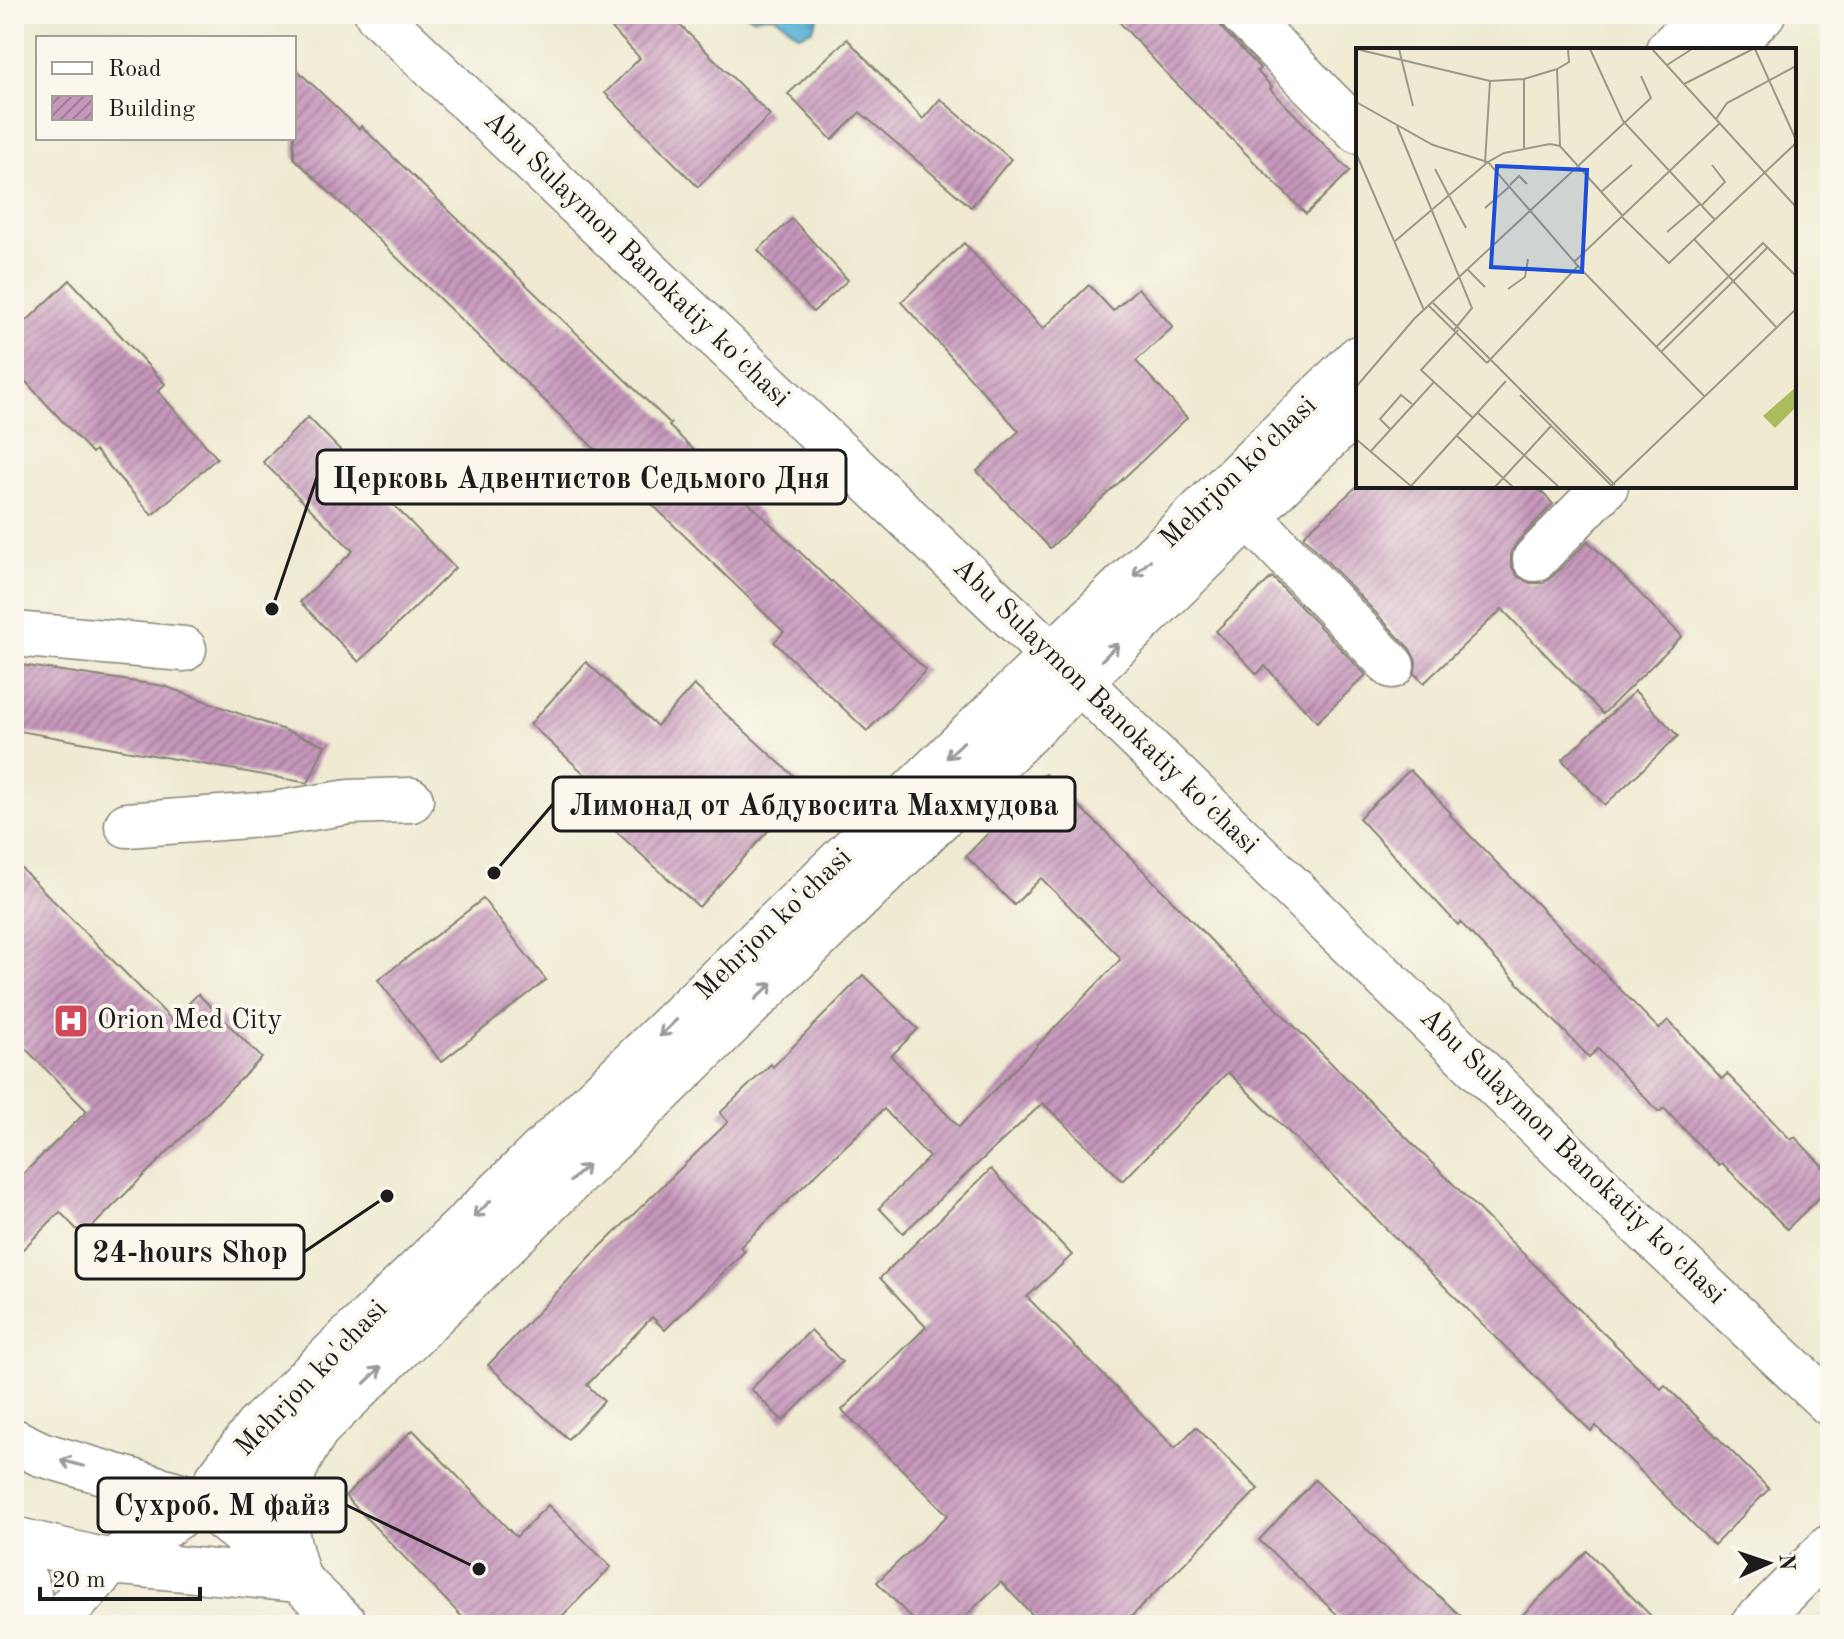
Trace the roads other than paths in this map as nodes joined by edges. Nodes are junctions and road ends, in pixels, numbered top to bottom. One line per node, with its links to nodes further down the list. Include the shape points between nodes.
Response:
1 (377, 14): 16 (main road, Abu Sulaymon Banokatiy ko'chasi)
2 (1242, 14): 7 (main road)
3 (1704, 14): 5 (main road)
4 (1763, 14): 6 (main road)
5 (1670, 48)
6 (1728, 48)
7 (1356, 129)
8 (1356, 360): 16 (main road, Mehrjon ko'chasi, one-way to 16)
9 (1356, 411): 11 (main road, Mehrjon ko'chasi)
10 (1604, 488): 12 (main road)
11 (1249, 516): 15 (main road); 16 (main road, Mehrjon ko'chasi, one-way to 11)
12 (1535, 559)
13 (14, 634): 14 (main road)
14 (184, 649)
15 (1392, 666)
16 (1066, 669): 19 (main road, Abu Sulaymon Banokatiy ko'chasi); 20 (main road, Mehrjon ko'chasi, one-way to 16); 22 (main road, Mehrjon ko'chasi, one-way to 22, via 257,1427)
17 (411, 800): 18 (main road)
18 (127, 825)
19 (1830, 1404)
20 (317, 1429): 22 (main road, Mehrjon ko'chasi); 27 (main road, via 298,1461 286,1500 286,1538)
21 (14, 1441): 22 (main road, one-way to 21, via 41,1454)
22 (201, 1501): 26 (main road, Mehrjon ko'chasi); 27 (main road)
23 (14, 1539): 26 (main road)
24 (1830, 1547): 31 (main road)
25 (14, 1562): 28 (main road, via 31,1593)
26 (111, 1562): 27 (main road); 29 (main road, Mehrjon ko'chasi)
27 (299, 1580): 30 (main road)
28 (26, 1625)
29 (55, 1625)
30 (346, 1625)
31 (1753, 1625)

